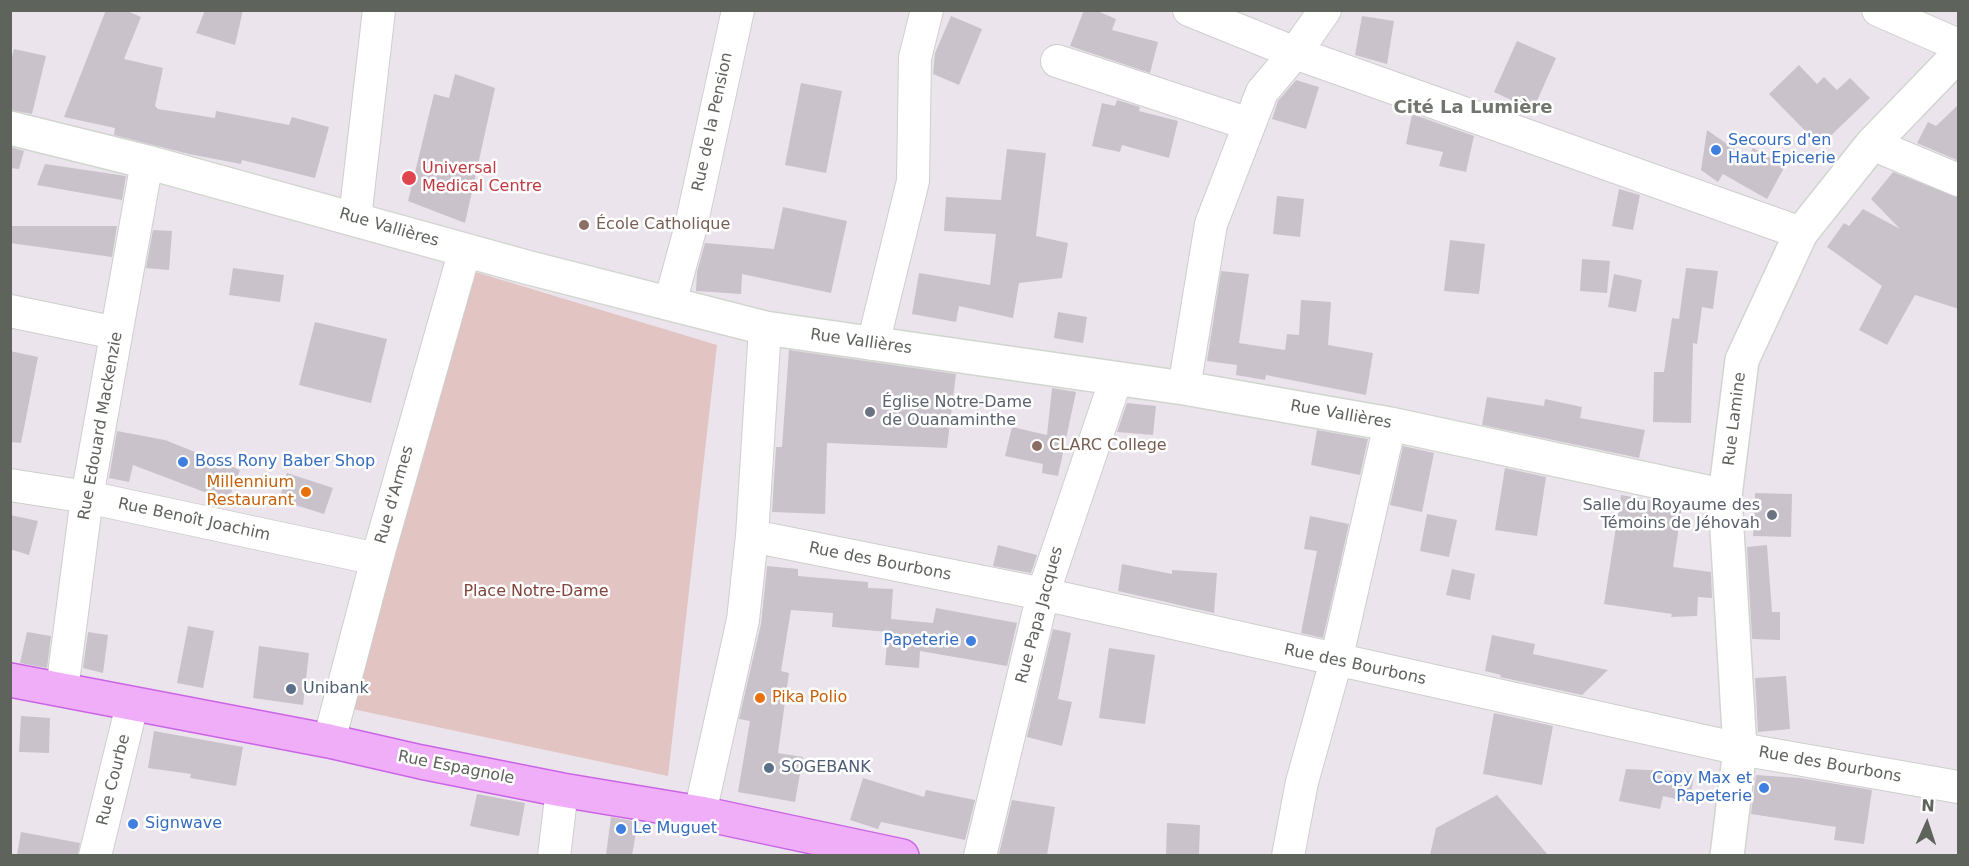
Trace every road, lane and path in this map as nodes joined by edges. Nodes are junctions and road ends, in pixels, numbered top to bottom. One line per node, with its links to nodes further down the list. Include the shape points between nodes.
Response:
1 (379, 10): 16 (street)
2 (738, 10): 19 (street, Rue de la Pension, via 691,226)
3 (927, 10): 23 (street, via 915,58 913,181)
4 (1189, 10): 8 (street)
5 (1325, 10): 8 (street)
6 (1878, 10): 7 (street)
7 (1959, 45)
8 (1294, 53): 11 (street, via 1262,93); 17 (street)
9 (1959, 55): 13 (street, Rue Lamine)
10 (1057, 61): 11 (street)
11 (1249, 124): 25 (street, via 1211,224)
12 (10, 128): 14 (street, Rue Vallières)
13 (1872, 144): 15 (street); 17 (street, Rue Lamine)
14 (147, 162): 16 (street, Rue Vallières); 22 (street, Rue Edouard Mackenzie)
15 (1959, 180)
16 (355, 218): 18 (street, Rue Vallières)
17 (1801, 232): 28 (street, Rue Lamine, via 1742,360)
18 (465, 250): 19 (street, Rue Vallières); 31 (street, Rue d'Armes)
19 (670, 303): 21 (street, Rue Vallières)
20 (10, 311): 22 (street)
21 (765, 328): 23 (street, Rue Vallières); 30 (street)
22 (116, 333): 29 (street, Rue Edouard Mackenzie)
23 (873, 344): 24 (street, Rue Vallières)
24 (1116, 379): 25 (street, Rue Vallières); 32 (street, Rue Papa Jacques)
25 (1184, 388): 26 (street, Rue Vallières)
26 (1390, 424): 28 (street, Rue Vallières); 33 (street)
27 (10, 485): 29 (street, Rue Benoît Joachim)
28 (1725, 496): 38 (street, Rue Lamine)
29 (87, 497): 31 (street, Rue Benoît Joachim); 35 (street, Rue Edouard Mackenzie)
30 (752, 536): 32 (street, Rue des Bourbons); 40 (street, via 743,620)
31 (377, 559): 37 (street, Rue d'Armes)
32 (1043, 594): 33 (street, Rue des Bourbons); 44 (street, Rue Papa Jacques)
33 (1336, 661): 38 (street, Rue des Bourbons); 45 (street, via 1302,782)
34 (10, 680): 35 (main road, Rue Espagnole)
35 (62, 690): 36 (main road, Rue Espagnole)
36 (132, 705): 37 (main road, Rue Espagnole); 42 (street, Rue Courbe)
37 (329, 741): 41 (main road, Rue Espagnole, via 421,762)
38 (1740, 749): 39 (street, Rue des Bourbons); 46 (street, Rue Lamine)
39 (1959, 787)
40 (700, 813): 41 (main road, Rue Espagnole); 43 (main road, Rue Espagnole)
41 (558, 822)
42 (95, 855)
43 (902, 855)
44 (980, 855)
45 (1288, 855)
46 (1727, 855)

